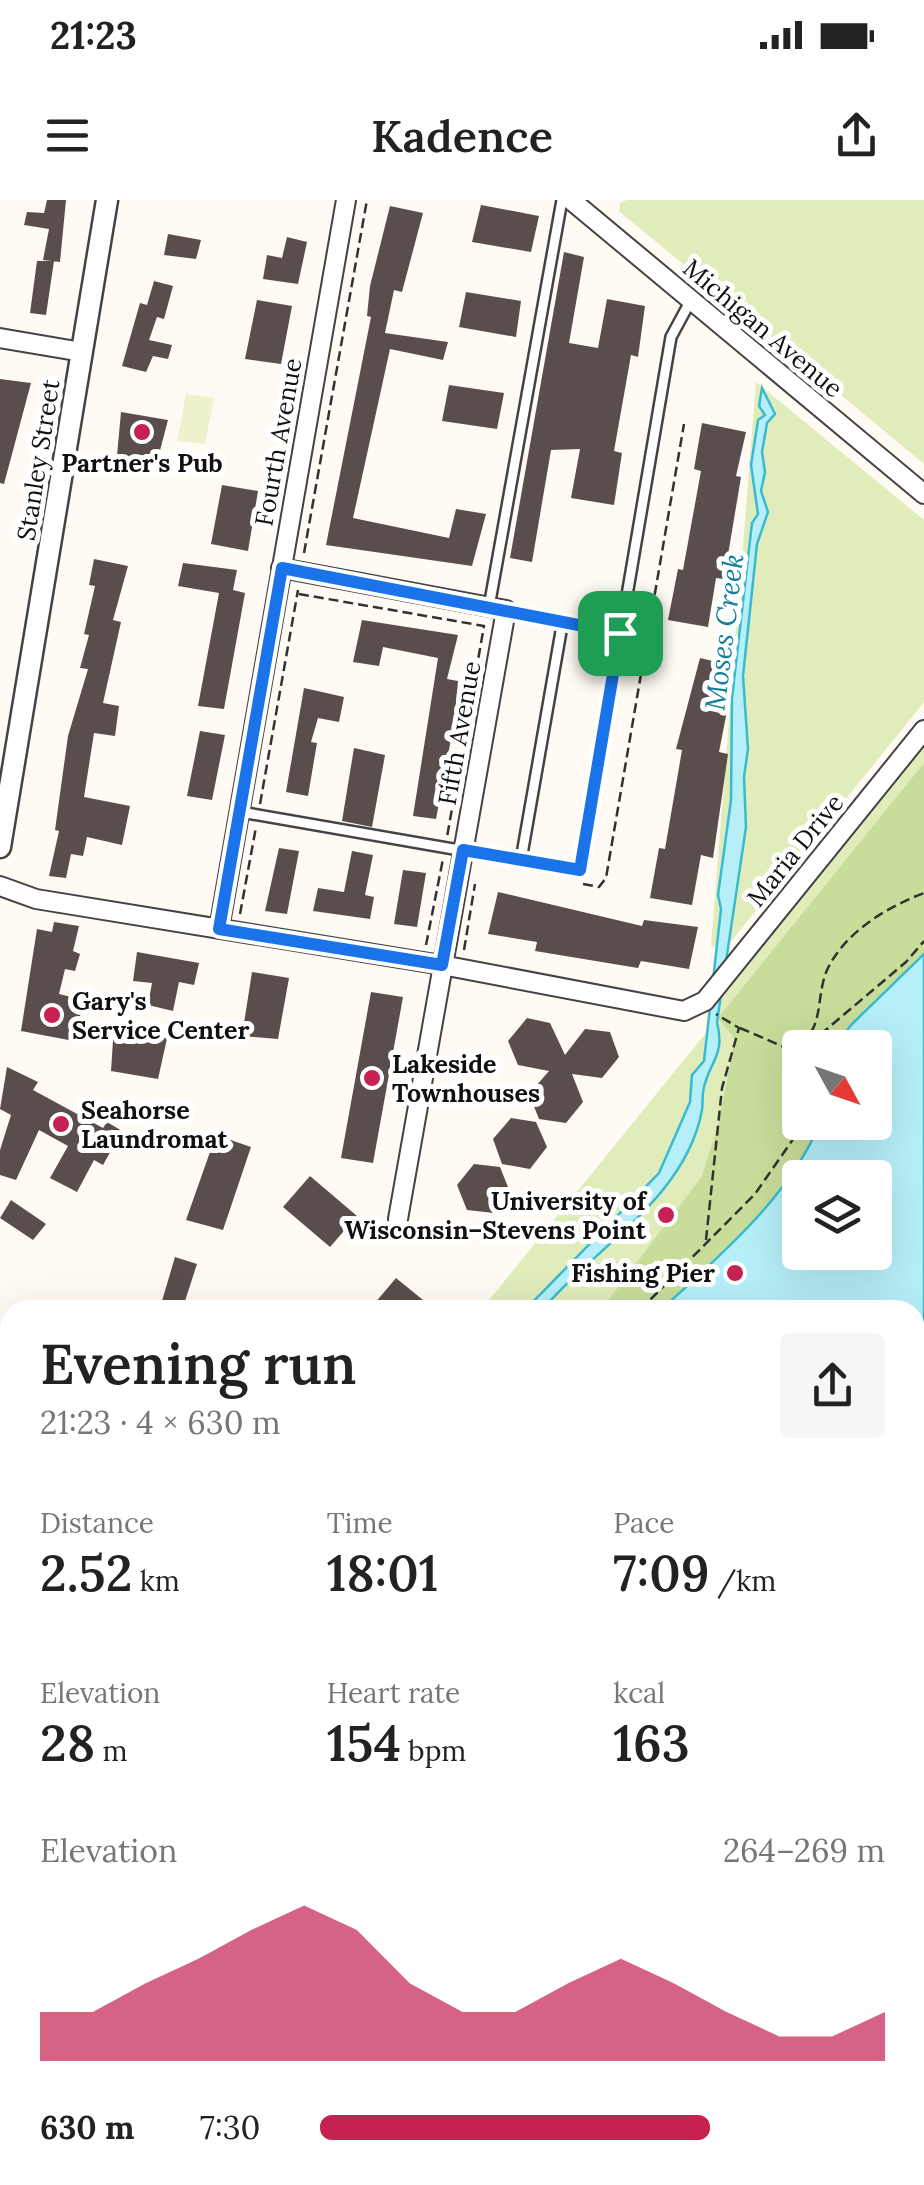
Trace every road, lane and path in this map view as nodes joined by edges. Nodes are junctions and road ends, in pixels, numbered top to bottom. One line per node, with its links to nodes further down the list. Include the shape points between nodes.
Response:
1 (107, 200): 7 (street, Stanley Street)
2 (346, 200): 9 (street, Fourth Avenue)
3 (562, 200): 11 (lane)
4 (570, 200): 5 (street, Michigan Avenue)
5 (691, 300): 8 (street, Michigan Avenue); 13 (lane, via 671,338)
6 (0, 338): 7 (street)
7 (82, 352): 16 (street, Stanley Street)
8 (924, 494)
9 (282, 568): 11 (street); 15 (street, Fourth Avenue)
10 (297, 594): 17 (path, via 484,626)
11 (498, 609): 12 (lane); 17 (street, Fifth Avenue)
12 (563, 620): 13 (lane); 18 (lane)
13 (620, 633): 18 (lane, via 580,870)
14 (924, 730): 25 (street, Maria Drive)
15 (241, 812): 17 (lane); 21 (street, Fourth Avenue)
16 (0, 847)
17 (454, 849): 18 (lane); 23 (path); 24 (street, Fifth Avenue)
18 (520, 860)
19 (0, 886): 21 (street, via 36,900)
20 (924, 893): 27 (path, via 883,911 845,946 827,971)
21 (219, 929): 24 (street)
22 (924, 941): 28 (path)
23 (425, 948)
24 (442, 965): 25 (street, via 673,1011); 31 (street, Fifth Avenue)
25 (705, 1002): 26 (path)
26 (739, 1028): 29 (path); 32 (path, via 722,1088)
27 (813, 1030)
28 (826, 1030)
29 (782, 1047)
30 (792, 1140): 32 (path, via 755,1194)
31 (398, 1219)
32 (706, 1240): 33 (path)
33 (649, 1300)

